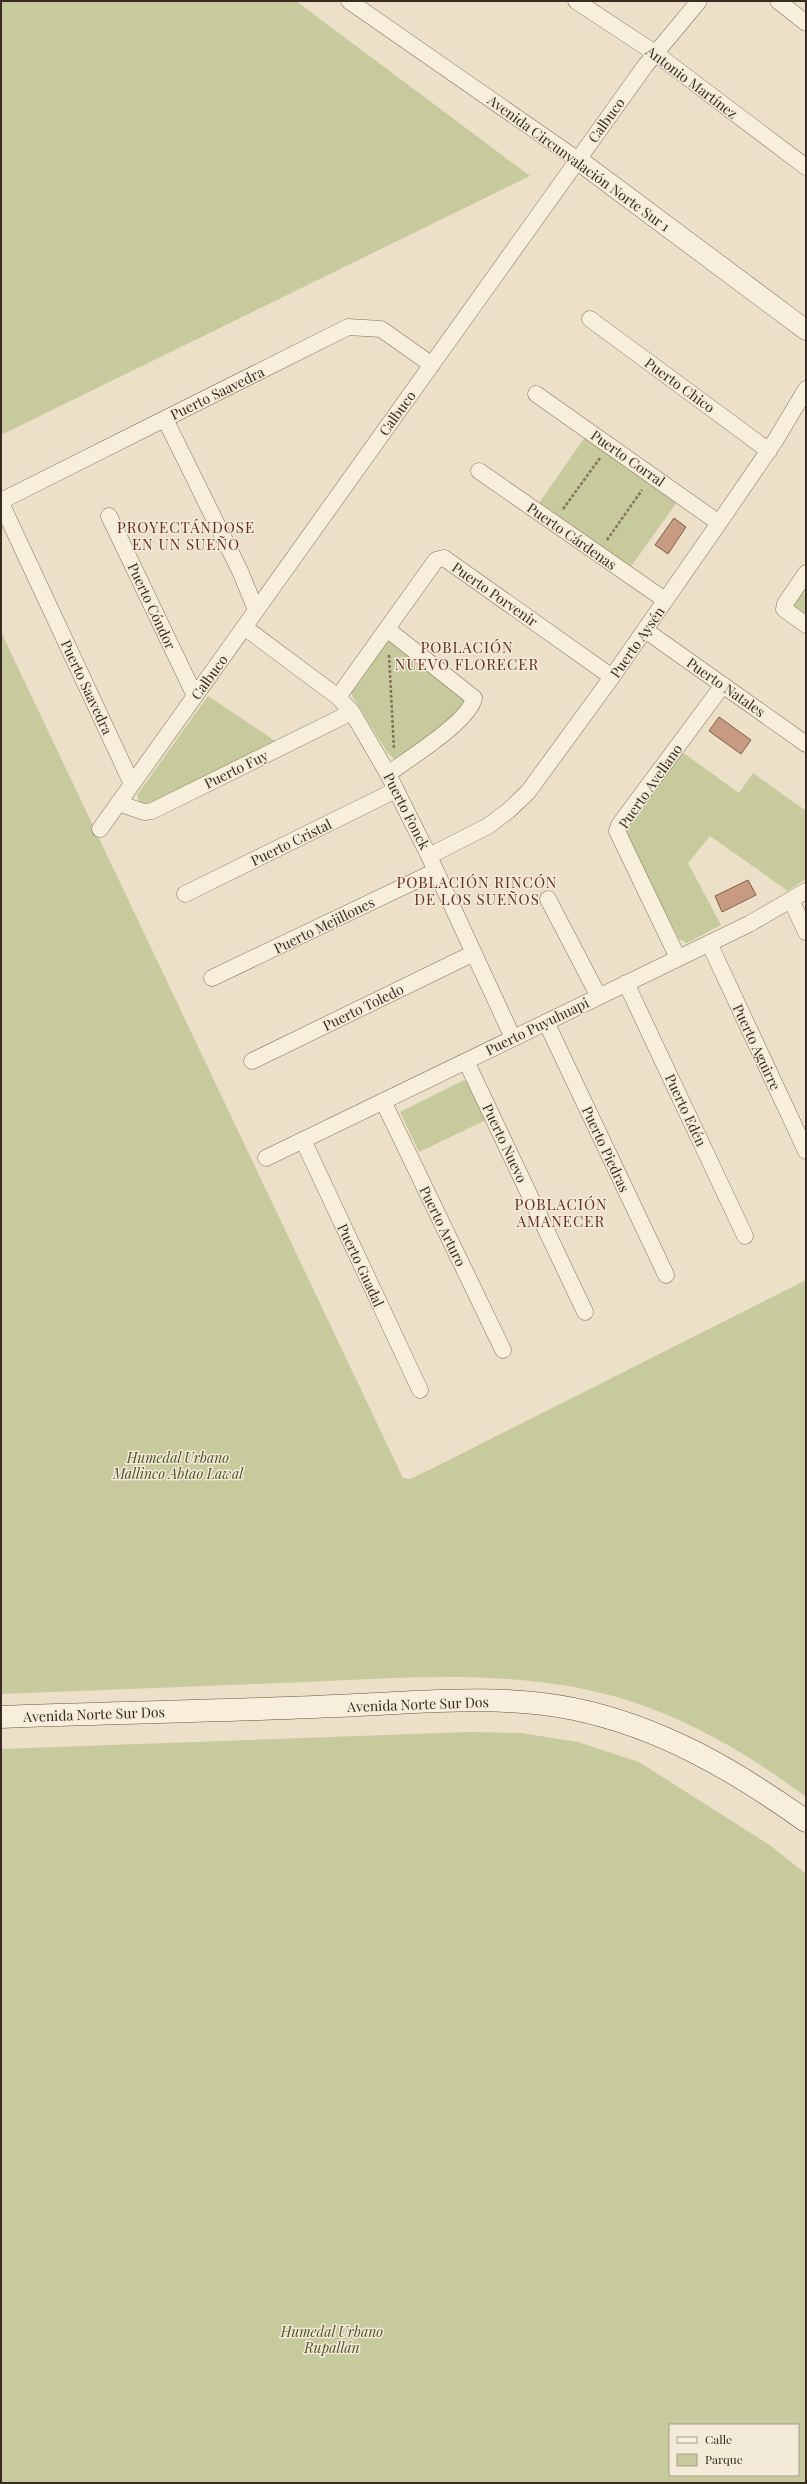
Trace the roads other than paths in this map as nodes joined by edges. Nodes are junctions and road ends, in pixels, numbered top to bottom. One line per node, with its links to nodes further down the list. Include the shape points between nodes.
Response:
1 (349, 1): 7 (street, Avenida Circunvalación Norte Sur 1)
2 (576, 1): 6 (street, Antonio Martínez)
3 (700, 1): 6 (street, Calbuco)
4 (778, 1): 5 (street)
5 (806, 22)
6 (655, 53): 7 (street, Calbuco); 8 (street, Antonio Martínez)
7 (578, 160): 10 (street, Avenida Circunvalación Norte Sur 1); 11 (street, Calbuco)
8 (806, 167)
9 (590, 319): 15 (street, Puerto Chico)
10 (806, 330)
11 (432, 365): 14 (street, Puerto Saavedra, via 382,329 348,327); 22 (street, Calbuco)
12 (806, 389): 15 (street, Puerto Aysén)
13 (536, 394): 19 (street, Puerto Corral)
14 (165, 419): 17 (street, Puerto Saavedra); 22 (street, via 240,571)
15 (769, 451): 19 (street, Puerto Aysén)
16 (479, 471): 21 (street, Puerto Cárdenas)
17 (1, 502): 34 (street, Puerto Saavedra)
18 (109, 516): 29 (street, Puerto Cóndor)
19 (719, 523): 21 (street, Puerto Aysén)
20 (806, 573): 23 (street, via 784,604 784,608)
21 (666, 600): 26 (street, Puerto Aysén)
22 (256, 610): 24 (street, Calbuco)
23 (806, 625)
24 (244, 627): 29 (street, Calbuco); 30 (street, Puerto Fonck)
25 (387, 629): 27 (street, Puerto Porvenir, via 436,560 444,558); 30 (street, Puerto Porvenir); 33 (street, via 474,698 461,717 442,736)
26 (645, 630): 27 (street, Puerto Aysén); 28 (street, Puerto Natales)
27 (612, 677): 38 (street, Puerto Aysén, via 536,782 518,802 488,826)
28 (724, 685): 32 (street, Puerto Natales); 47 (street, Puerto Avellano, via 617,831)
29 (195, 696): 34 (street, Calbuco)
30 (338, 697): 31 (street, Puerto Fonck)
31 (352, 712): 33 (street, Puerto Fonck); 36 (street, Puerto Fuy, via 152,811 144,812)
32 (806, 744)
33 (391, 772): 35 (street, Puerto Fonck)
34 (132, 784): 36 (street, Calbuco)
35 (396, 790): 38 (street, Puerto Fonck); 41 (street, Puerto Cristal)
36 (118, 803): 37 (street, Calbuco)
37 (100, 829)
38 (429, 856): 39 (street, Puerto Fonck)
39 (436, 871): 46 (street, Puerto Fonck); 48 (street, Puerto Mejillones)
40 (806, 891): 43 (street, Puerto Puyuhuapi)
41 (185, 894)
42 (548, 899): 50 (street)
43 (791, 900): 44 (street); 45 (street, Puerto Puyuhuapi)
44 (806, 932)
45 (709, 943): 47 (street, Puerto Puyuhuapi); 57 (street, Puerto Aguirre)
46 (474, 953): 52 (street, Puerto Fonck); 53 (street, Puerto Toledo)
47 (678, 958): 49 (street, Puerto Puyuhuapi)
48 (212, 978)
49 (626, 983): 50 (street, Puerto Puyuhuapi); 59 (street, Puerto Edén)
50 (599, 997): 51 (street, Puerto Puyuhuapi)
51 (546, 1022): 52 (street, Puerto Puyuhuapi); 60 (street, Puerto Piedras)
52 (513, 1038): 54 (street, Puerto Puyuhuapi)
53 (252, 1061)
54 (466, 1061): 55 (street, Puerto Puyuhuapi); 61 (street, Puerto Nuevo)
55 (383, 1101): 56 (street, Puerto Puyuhuapi); 62 (street, Puerto Arturo)
56 (302, 1140): 58 (street, Puerto Puyuhuapi); 63 (street, Puerto Guadal)
57 (806, 1151)
58 (266, 1158)
59 (745, 1236)
60 (666, 1275)
61 (585, 1312)
62 (503, 1350)
63 (420, 1390)
64 (1, 1716): 65 (main road, Avenida Norte Sur Dos, via 462,1700 539,1704 606,1717 669,1739 722,1765)
65 (806, 1821)

